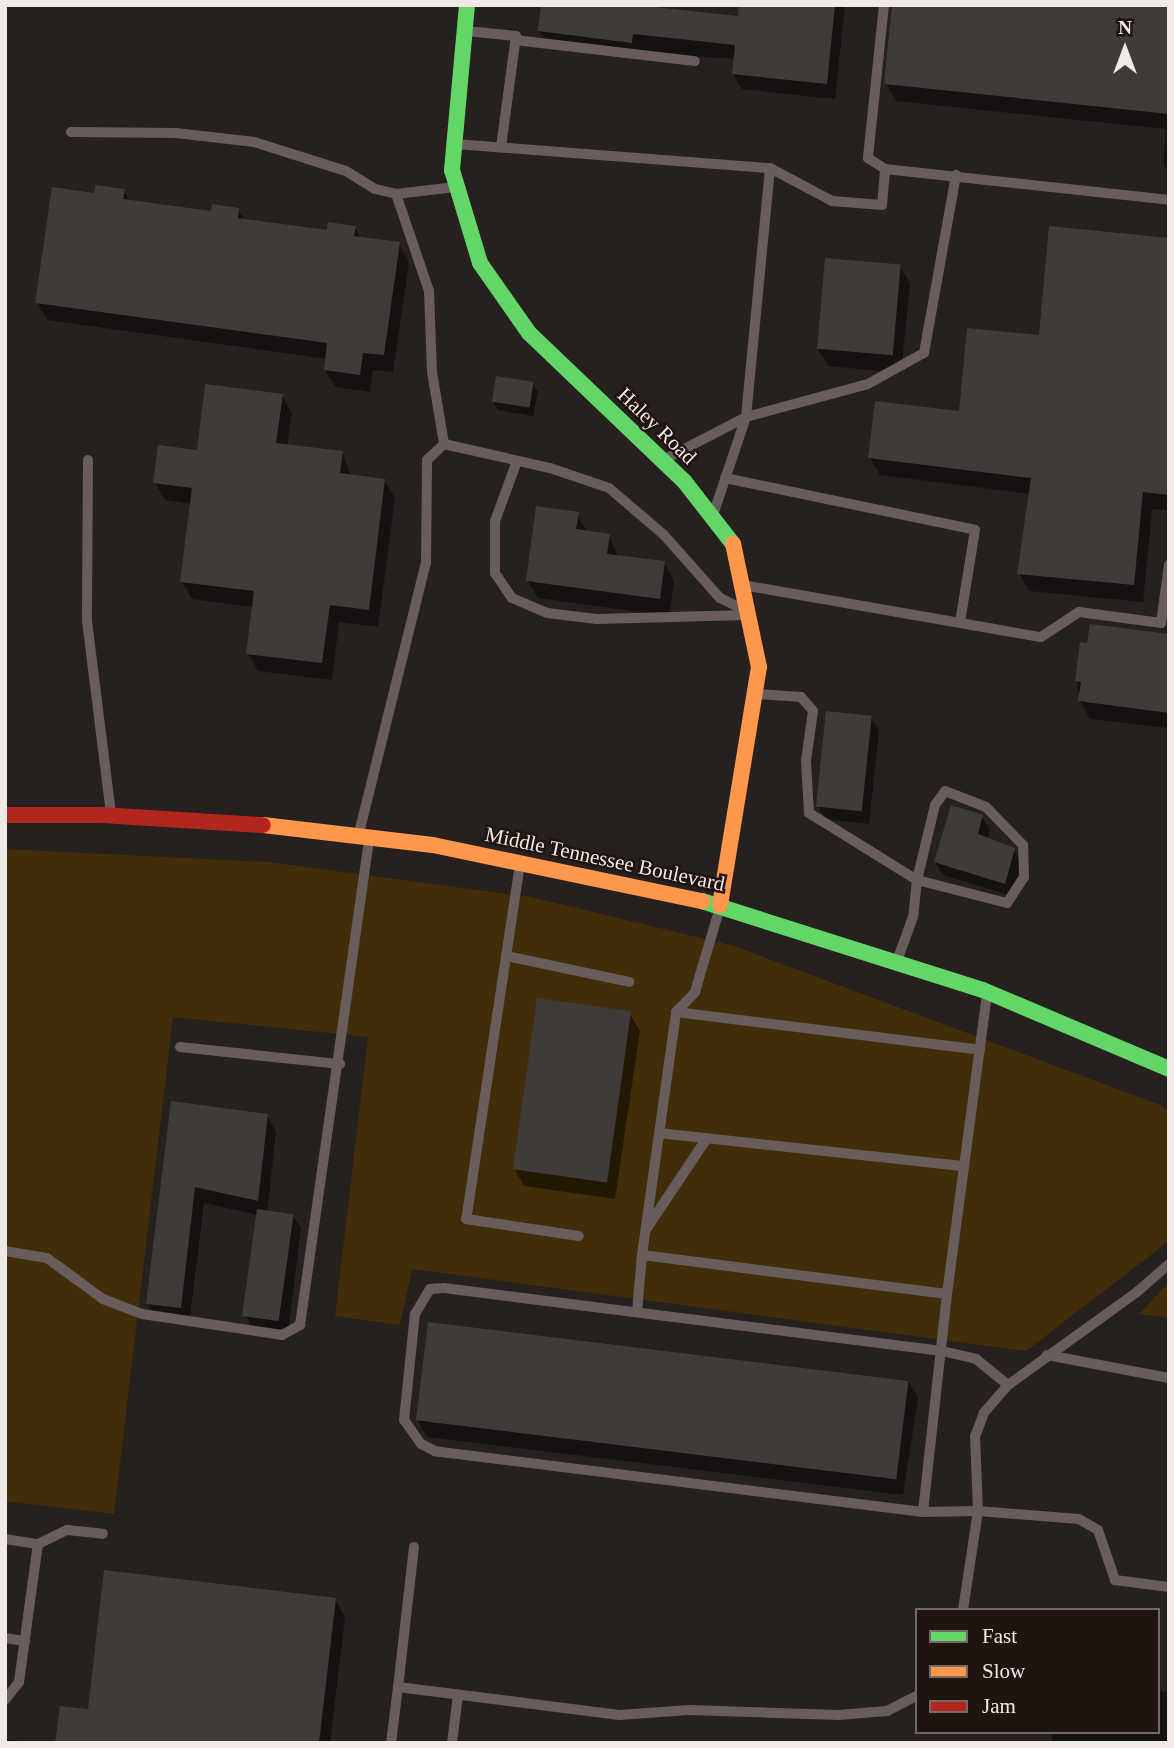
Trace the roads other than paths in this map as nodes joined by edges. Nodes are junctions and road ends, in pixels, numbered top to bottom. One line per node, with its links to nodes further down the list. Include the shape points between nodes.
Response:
1 (467, 5): 3 (main road, Haley Road)
2 (884, 5): 10 (lane, via 867,158)
3 (464, 31): 4 (lane); 7 (main road, Haley Road)
4 (515, 40): 5 (lane); 8 (lane)
5 (695, 61)
6 (71, 132): 13 (lane, via 176,133 254,142 346,171 375,189)
7 (454, 144): 8 (lane); 12 (main road, Haley Road, via 452,170)
8 (501, 147): 9 (lane)
9 (770, 167): 10 (lane, via 832,201 882,205); 15 (lane)
10 (884, 169): 11 (lane)
11 (956, 175): 14 (lane); 15 (lane, via 924,353 868,384)
12 (457, 187): 13 (lane); 18 (main road, Haley Road, via 481,263 529,333)
13 (396, 194): 16 (lane, via 429,291 432,373)
14 (1169, 200)
15 (746, 417): 18 (lane); 20 (lane)
16 (444, 444): 19 (lane); 29 (lane, via 427,460 426,564)
17 (88, 460): 28 (lane, via 87,621)
18 (663, 460): 21 (main road, Haley Road)
19 (517, 461): 24 (lane, via 609,488 664,535 720,598); 24 (lane, via 495,521 495,573 512,598 547,613 597,619)
20 (725, 478): 21 (lane); 25 (lane, via 975,530)
21 (712, 515): 23 (main road, Haley Road, via 733,544)
22 (1169, 565): 25 (lane, via 1161,623 1079,612 1041,637)
23 (745, 586): 24 (main road, Haley Road); 25 (lane)
24 (753, 614): 26 (main road, Haley Road, via 759,667)
25 (960, 623)
26 (755, 694): 31 (lane, via 802,697 813,710 806,761 809,813); 32 (main road, Haley Road)
27 (5, 815): 28 (main road, Middle Tennessee Boulevard)
28 (111, 816): 29 (main road, Middle Tennessee Boulevard)
29 (364, 836): 30 (main road, Middle Tennessee Boulevard); 40 (lane)
30 (520, 862): 32 (main road, Middle Tennessee Boulevard); 33 (lane)
31 (917, 880): 31 (lane, via 1007,903 1024,877 1023,845 986,807 945,791 935,805); 34 (lane, via 913,917)
32 (720, 905): 34 (main road, Middle Tennessee Boulevard); 37 (lane, via 695,992)
33 (506, 956): 35 (lane); 46 (lane, via 466,1219)
34 (897, 961): 36 (main road, Middle Tennessee Boulevard)
35 (629, 982)
36 (987, 992): 39 (lane); 41 (main road, Middle Tennessee Boulevard)
37 (676, 1012): 39 (lane); 42 (lane)
38 (180, 1047): 40 (lane)
39 (979, 1050): 44 (lane)
40 (340, 1064): 47 (lane, via 300,1325 282,1335 142,1314 103,1299 47,1258)
41 (1169, 1069)
42 (659, 1133): 43 (lane); 45 (lane)
43 (707, 1138): 44 (lane); 45 (lane)
44 (964, 1166): 50 (lane)
45 (646, 1230): 48 (lane)
46 (579, 1236)
47 (5, 1251)
48 (642, 1255): 50 (lane); 51 (lane)
49 (1169, 1264): 53 (lane, via 1137,1292)
50 (947, 1294): 52 (lane)
51 (637, 1312): 52 (lane); 56 (lane, via 430,1289 415,1314 404,1420 409,1431 435,1451)
52 (942, 1351): 55 (lane, via 976,1359); 56 (lane)
53 (1047, 1354): 54 (lane); 55 (lane)
54 (1169, 1378)
55 (1008, 1385): 57 (lane, via 984,1413 975,1436)
56 (923, 1511): 57 (lane)
57 (978, 1511): 62 (lane, via 1079,1519 1098,1530 1115,1580); 63 (lane)
58 (103, 1534): 60 (lane, via 67,1530)
59 (5, 1539): 60 (lane)
60 (38, 1544): 65 (lane)
61 (414, 1547): 66 (lane)
62 (1169, 1587)
63 (963, 1608)
64 (5, 1638): 65 (lane)
65 (25, 1641): 69 (lane, via 17,1690)
66 (398, 1687): 67 (lane); 70 (lane)
67 (458, 1695): 68 (lane, via 619,1715 689,1710 839,1715 887,1711); 71 (lane)
68 (915, 1697)
69 (5, 1700)
70 (391, 1743)
71 (452, 1743)

